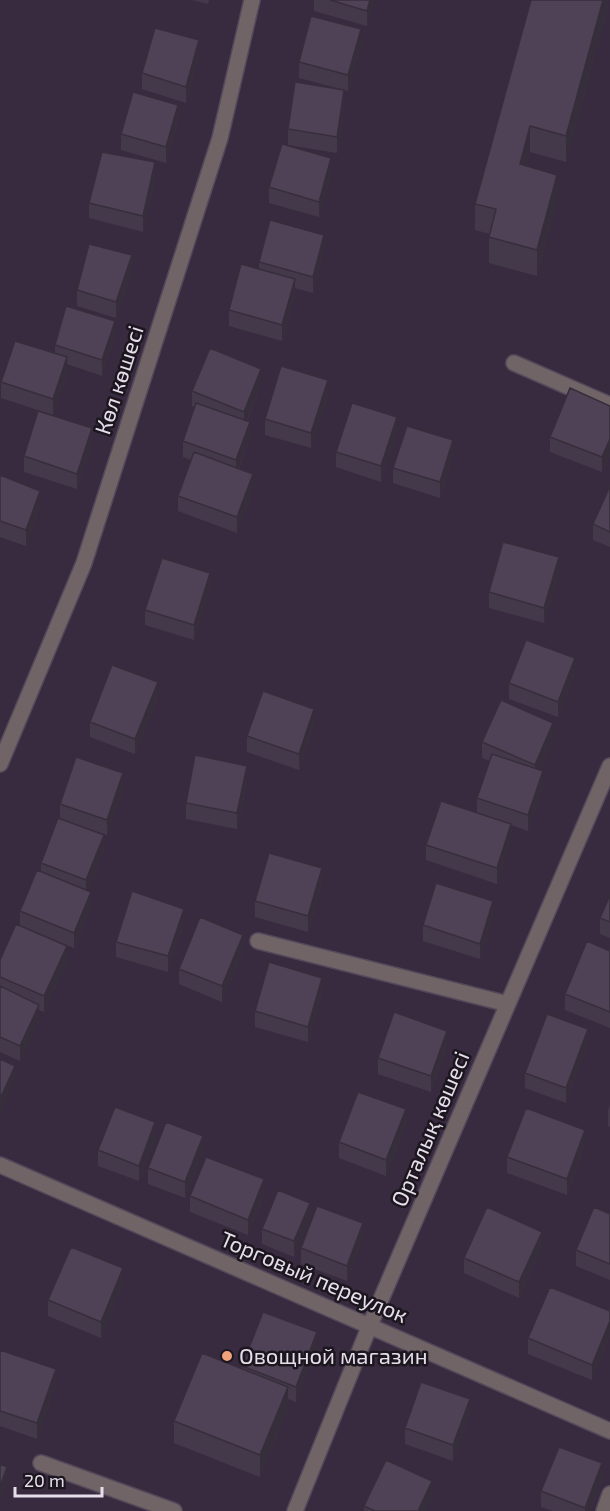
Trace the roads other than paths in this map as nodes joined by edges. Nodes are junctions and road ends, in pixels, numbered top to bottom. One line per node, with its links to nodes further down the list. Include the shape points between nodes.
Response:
1 (252, 0): 4 (street, Көл көшесі, via 220,138 84,563)
2 (514, 363): 3 (street)
3 (610, 405)
4 (0, 764)
5 (610, 766): 7 (street, Орталық көшесі)
6 (258, 941): 7 (street)
7 (508, 1004): 9 (street, Орталық көшесі)
8 (0, 1165): 9 (street, Торговый переулок)
9 (370, 1325): 10 (street, Торговый переулок); 14 (street, Орталық көшесі)
10 (610, 1431)
11 (41, 1463): 13 (street)
12 (610, 1494): 15 (street)
13 (174, 1511)
14 (295, 1511)
15 (604, 1511)

